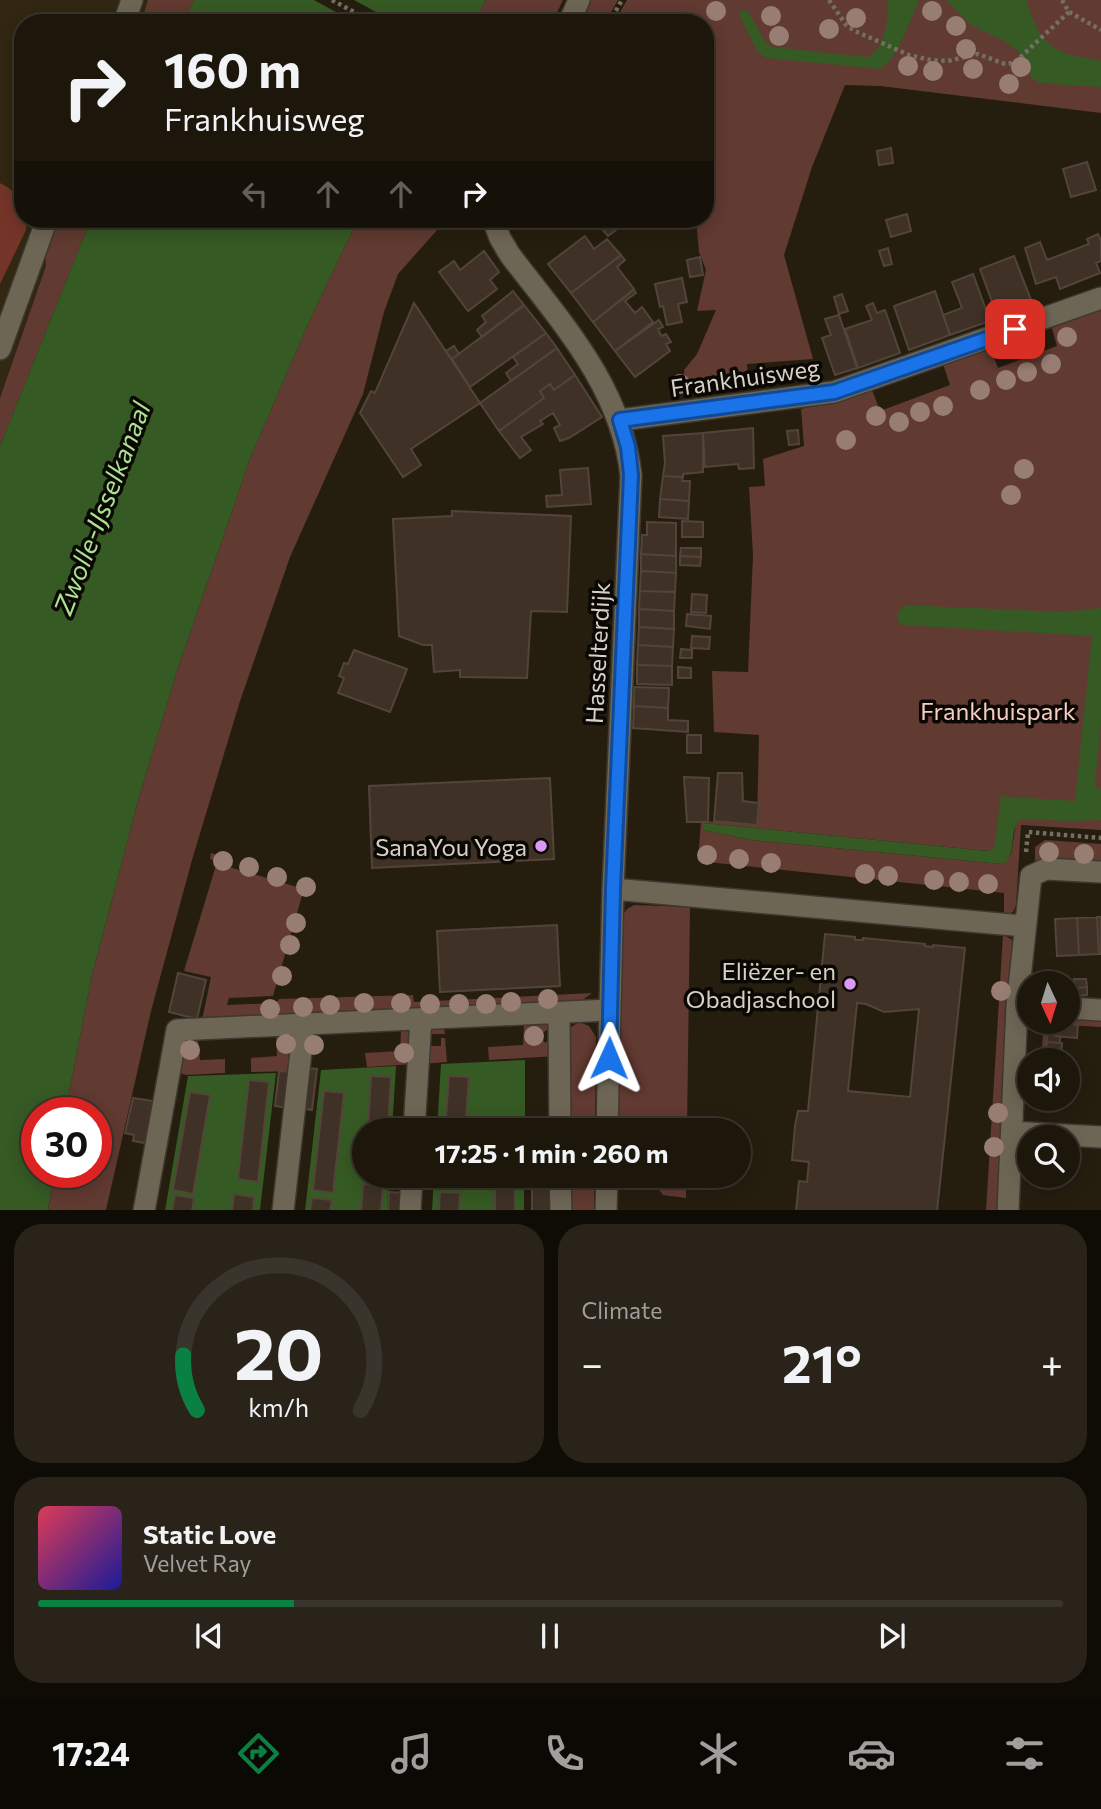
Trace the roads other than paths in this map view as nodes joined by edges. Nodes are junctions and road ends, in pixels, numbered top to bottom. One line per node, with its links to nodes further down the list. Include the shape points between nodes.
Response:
1 (44, 228): 4 (street)
2 (496, 228): 5 (street, via 510,255 589,359)
3 (1101, 298): 5 (street, Frankhuisweg, via 834,392)
4 (0, 349)
5 (620, 420): 7 (street, Hasselterdijk, via 631,475)
6 (1101, 872): 8 (street, via 1046,869 1031,876)
7 (613, 889): 8 (street); 11 (street, Hasselterdijk)
8 (1024, 926): 9 (street)
9 (1023, 971)
10 (1080, 1009): 12 (street)
11 (609, 1010): 13 (street); 19 (street, Hasselterdijk)
12 (1101, 1010)
13 (559, 1013): 14 (street); 18 (street)
14 (421, 1020): 15 (street); 17 (street)
15 (304, 1026): 25 (street, via 177,1030); 26 (street)
16 (1021, 1034): 20 (street)
17 (415, 1118)
18 (560, 1118)
19 (607, 1118)
20 (1012, 1132): 21 (street); 30 (street)
21 (1101, 1138)
22 (411, 1188): 27 (street)
23 (560, 1188): 28 (street)
24 (607, 1188): 29 (street)
25 (144, 1210)
26 (282, 1210)
27 (410, 1210)
28 (561, 1210)
29 (606, 1210)
30 (1009, 1210)

